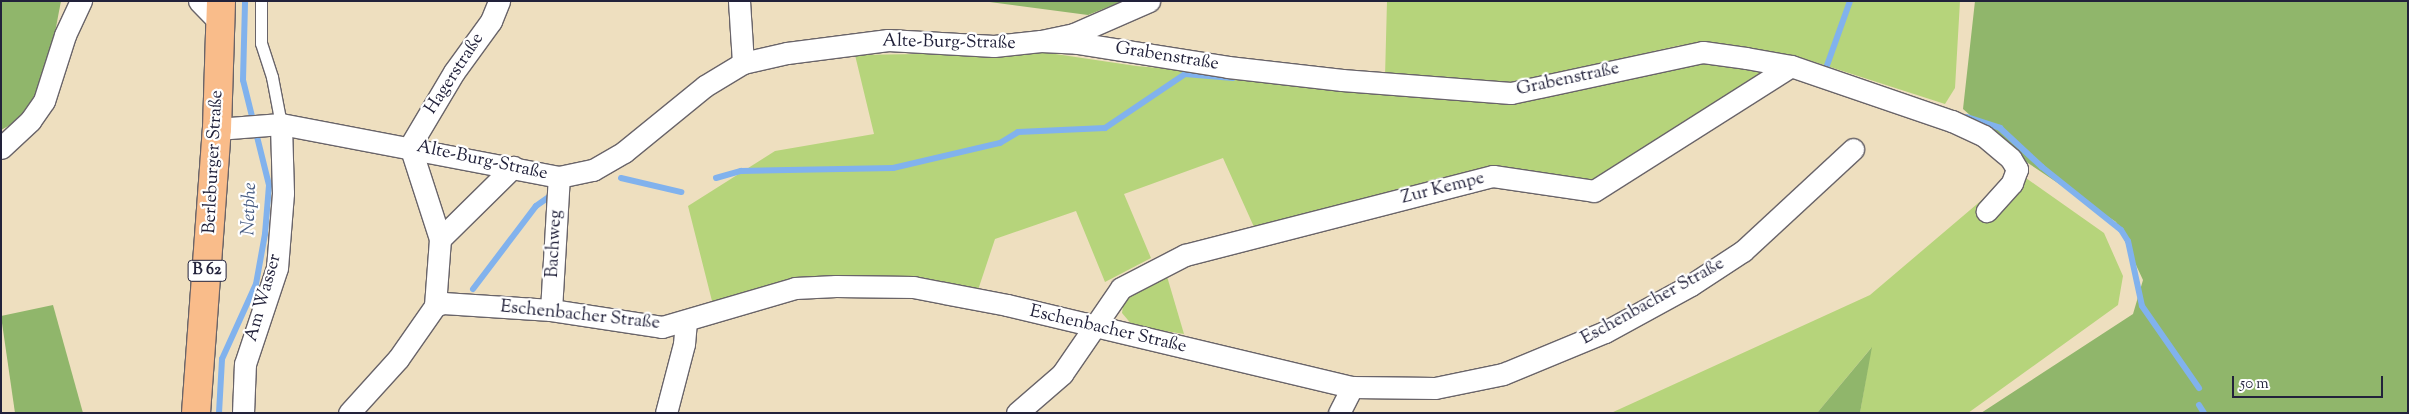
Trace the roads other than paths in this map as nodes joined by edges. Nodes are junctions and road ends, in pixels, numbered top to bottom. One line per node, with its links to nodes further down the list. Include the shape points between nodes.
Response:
1 (81, 1): 14 (street, via 65,36 44,101 30,121)
2 (199, 1): 7 (street)
3 (260, 1): 11 (lane, via 260,44 272,77)
4 (499, 1): 13 (street, Hagerstraße, via 491,21 454,72)
5 (739, 1): 9 (street)
6 (1150, 1): 8 (street, Alte-Burg-Straße, via 1074,34)
7 (220, 12): 12 (main road, Berleburger Straße / B 62)
8 (1040, 42): 9 (street, Alte-Burg-Straße, via 994,46 888,40 787,53); 10 (street, Grabenstraße, via 1078,43 1342,80 1511,93 1703,52)
9 (743, 63): 17 (street, Alte-Burg-Straße, via 705,86 624,152 593,170)
10 (1791, 66): 18 (street, Grabenstraße, via 1952,121 1984,136 2011,159 2017,170 2012,183); 23 (street, Zur Kempe, via 1594,191 1493,176 1283,228 1185,255 1121,288)
11 (274, 124): 12 (street, Alte-Burg-Straße); 13 (street, Alte-Burg-Straße); 26 (street, Am Wasser, via 283,193 277,268 245,364)
12 (228, 129): 25 (main road, Berleburger Straße / B 62)
13 (410, 146): 16 (street, Alte-Burg-Straße); 19 (street)
14 (1, 148)
15 (1853, 149): 24 (street, Eschenbacher Straße, via 1744,251 1691,285 1605,332 1504,374 1445,386)
16 (513, 167): 17 (street, Alte-Burg-Straße); 19 (street)
17 (559, 177): 21 (street, Bachweg)
18 (1987, 211)
19 (440, 239): 20 (street)
20 (434, 306): 21 (street, Eschenbacher Straße, via 456,303); 27 (street, via 398,359)
21 (551, 310): 22 (street, Eschenbacher Straße, via 642,326 662,327)
22 (686, 322): 23 (street, Eschenbacher Straße, via 795,288 846,286 913,287 1007,305); 28 (street, via 681,361)
23 (1093, 328): 24 (street, Eschenbacher Straße); 29 (street, Zur Kempe, via 1062,374)
24 (1352, 387): 30 (street)
25 (196, 413)
26 (243, 413)
27 (349, 413)
28 (666, 413)
29 (1017, 413)
30 (1339, 413)

